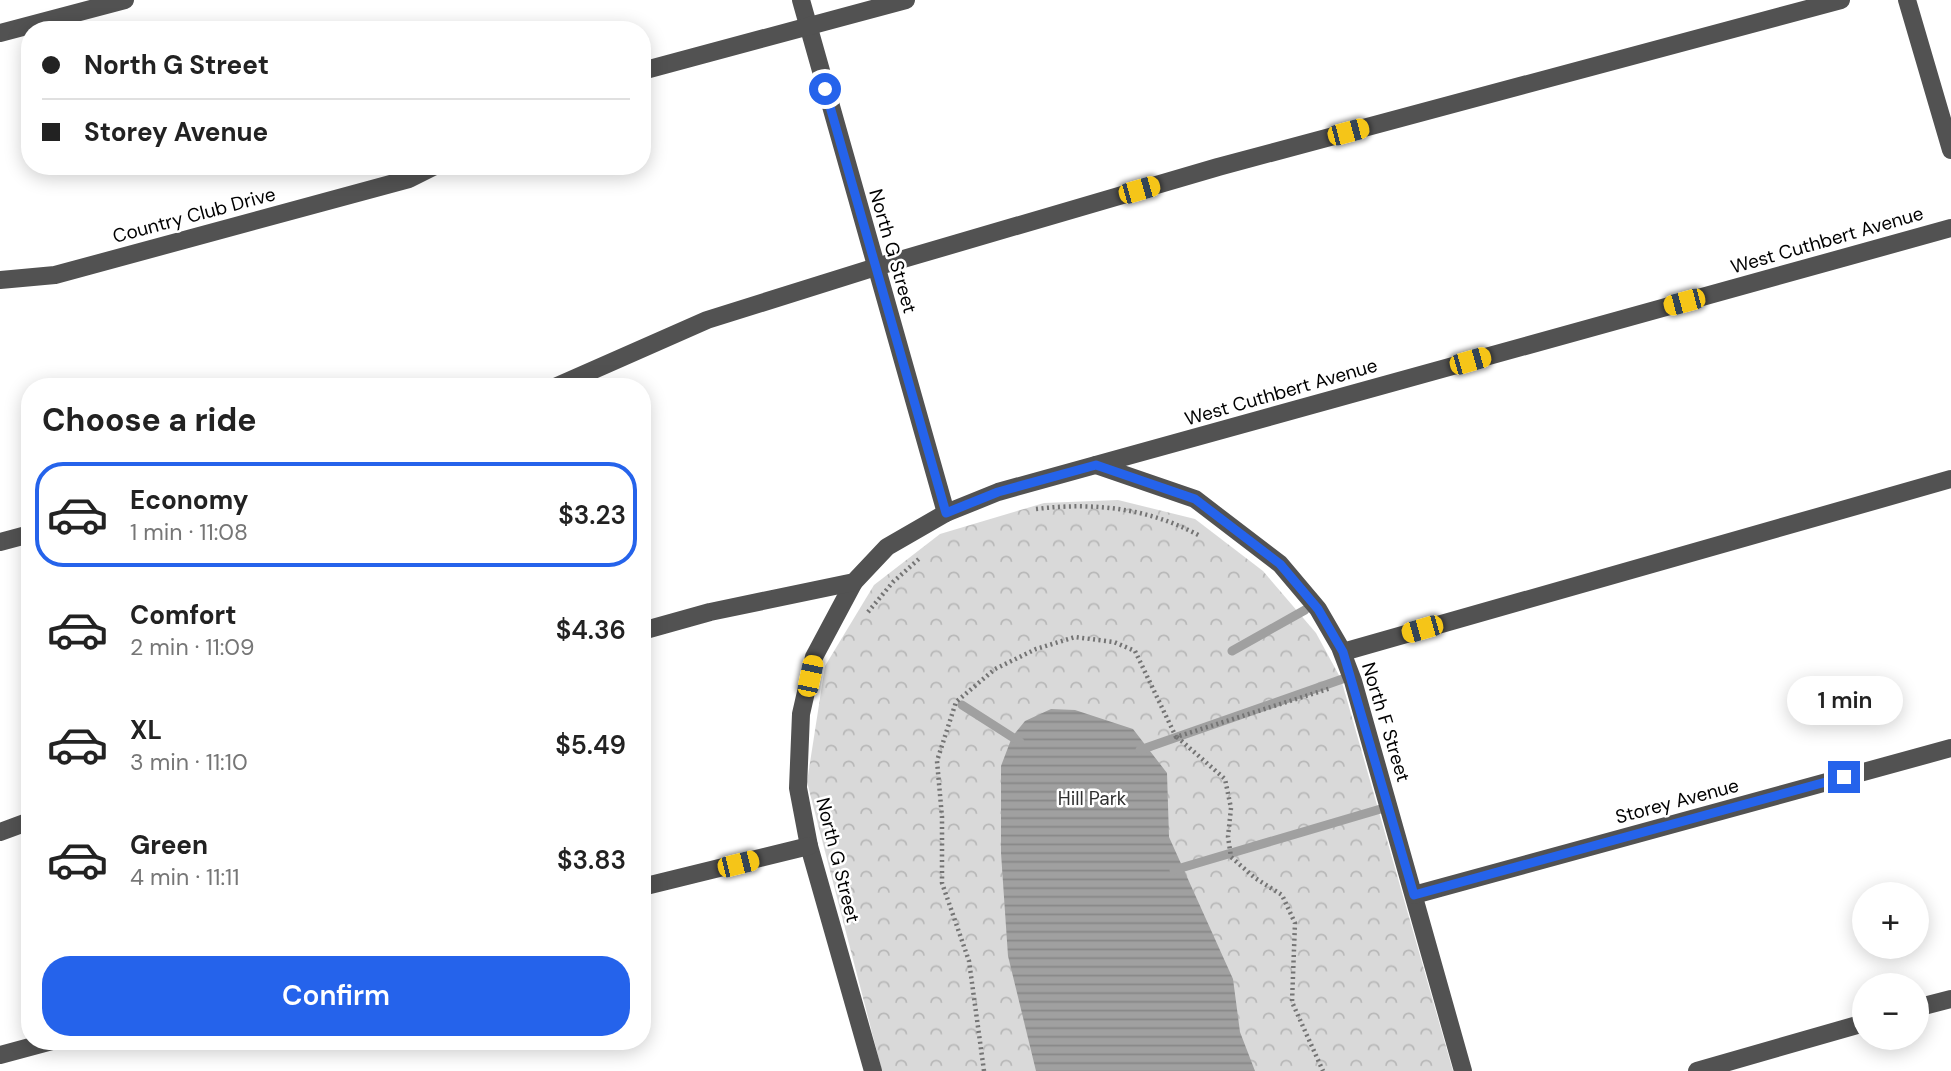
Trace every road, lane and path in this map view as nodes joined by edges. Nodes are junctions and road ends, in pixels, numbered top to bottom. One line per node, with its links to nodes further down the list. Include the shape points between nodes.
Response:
1 (125, 0): 6 (street)
2 (801, 0): 8 (street, North G Street)
3 (906, 0): 8 (street)
4 (1841, 0): 14 (street, via 1218,166)
5 (1907, 0): 11 (street)
6 (45, 21)
7 (21, 27): 9 (street)
8 (808, 27): 10 (street); 14 (street, North G Street)
9 (0, 33)
10 (651, 69)
11 (1951, 150)
12 (417, 175): 15 (street, Country Club Drive, via 55,275)
13 (1951, 228): 17 (street, West Cuthbert Avenue)
14 (876, 267): 16 (street, via 707,320); 20 (street, North G Street)
15 (0, 280)
16 (575, 378)
17 (1096, 465): 20 (street, West Cuthbert Avenue, via 998,492); 28 (street, North F Street, via 1195,499 1280,564 1318,609)
18 (1951, 479): 28 (street)
19 (1027, 511): 22 (path, via 1088,505 1128,509 1181,524)
20 (946, 513): 25 (street, West Cuthbert Avenue, via 887,547)
21 (21, 536): 23 (street)
22 (1210, 541)
23 (0, 542)
24 (922, 556): 26 (path, via 879,597)
25 (854, 582): 27 (street); 37 (street, North G Street, via 814,657 802,715 799,788)
26 (862, 621)
27 (651, 628)
28 (1343, 652): 30 (street, North F Street)
29 (1325, 676): 31 (path)
30 (1353, 681): 31 (path); 39 (street, North F Street)
31 (1329, 688): 32 (path); 33 (path)
32 (1332, 698)
33 (1176, 737): 46 (path, via 1135,650 1114,642 1075,637 1036,649 995,669 956,702 937,761 942,883 969,961); 47 (path, via 1225,779 1231,808 1231,856 1282,895 1295,923 1292,1002)
34 (1951, 748): 39 (street, Storey Avenue)
35 (21, 824): 36 (street)
36 (0, 832)
37 (809, 846): 38 (street); 45 (street, North G Street)
38 (651, 885)
39 (1414, 895): 48 (street, North F Street)
40 (1951, 999): 41 (street)
41 (1929, 1005)
42 (1852, 1026): 49 (street)
43 (21, 1049): 44 (street)
44 (0, 1055)
45 (873, 1071)
46 (984, 1071)
47 (1323, 1071)
48 (1463, 1071)
49 (1697, 1071)

